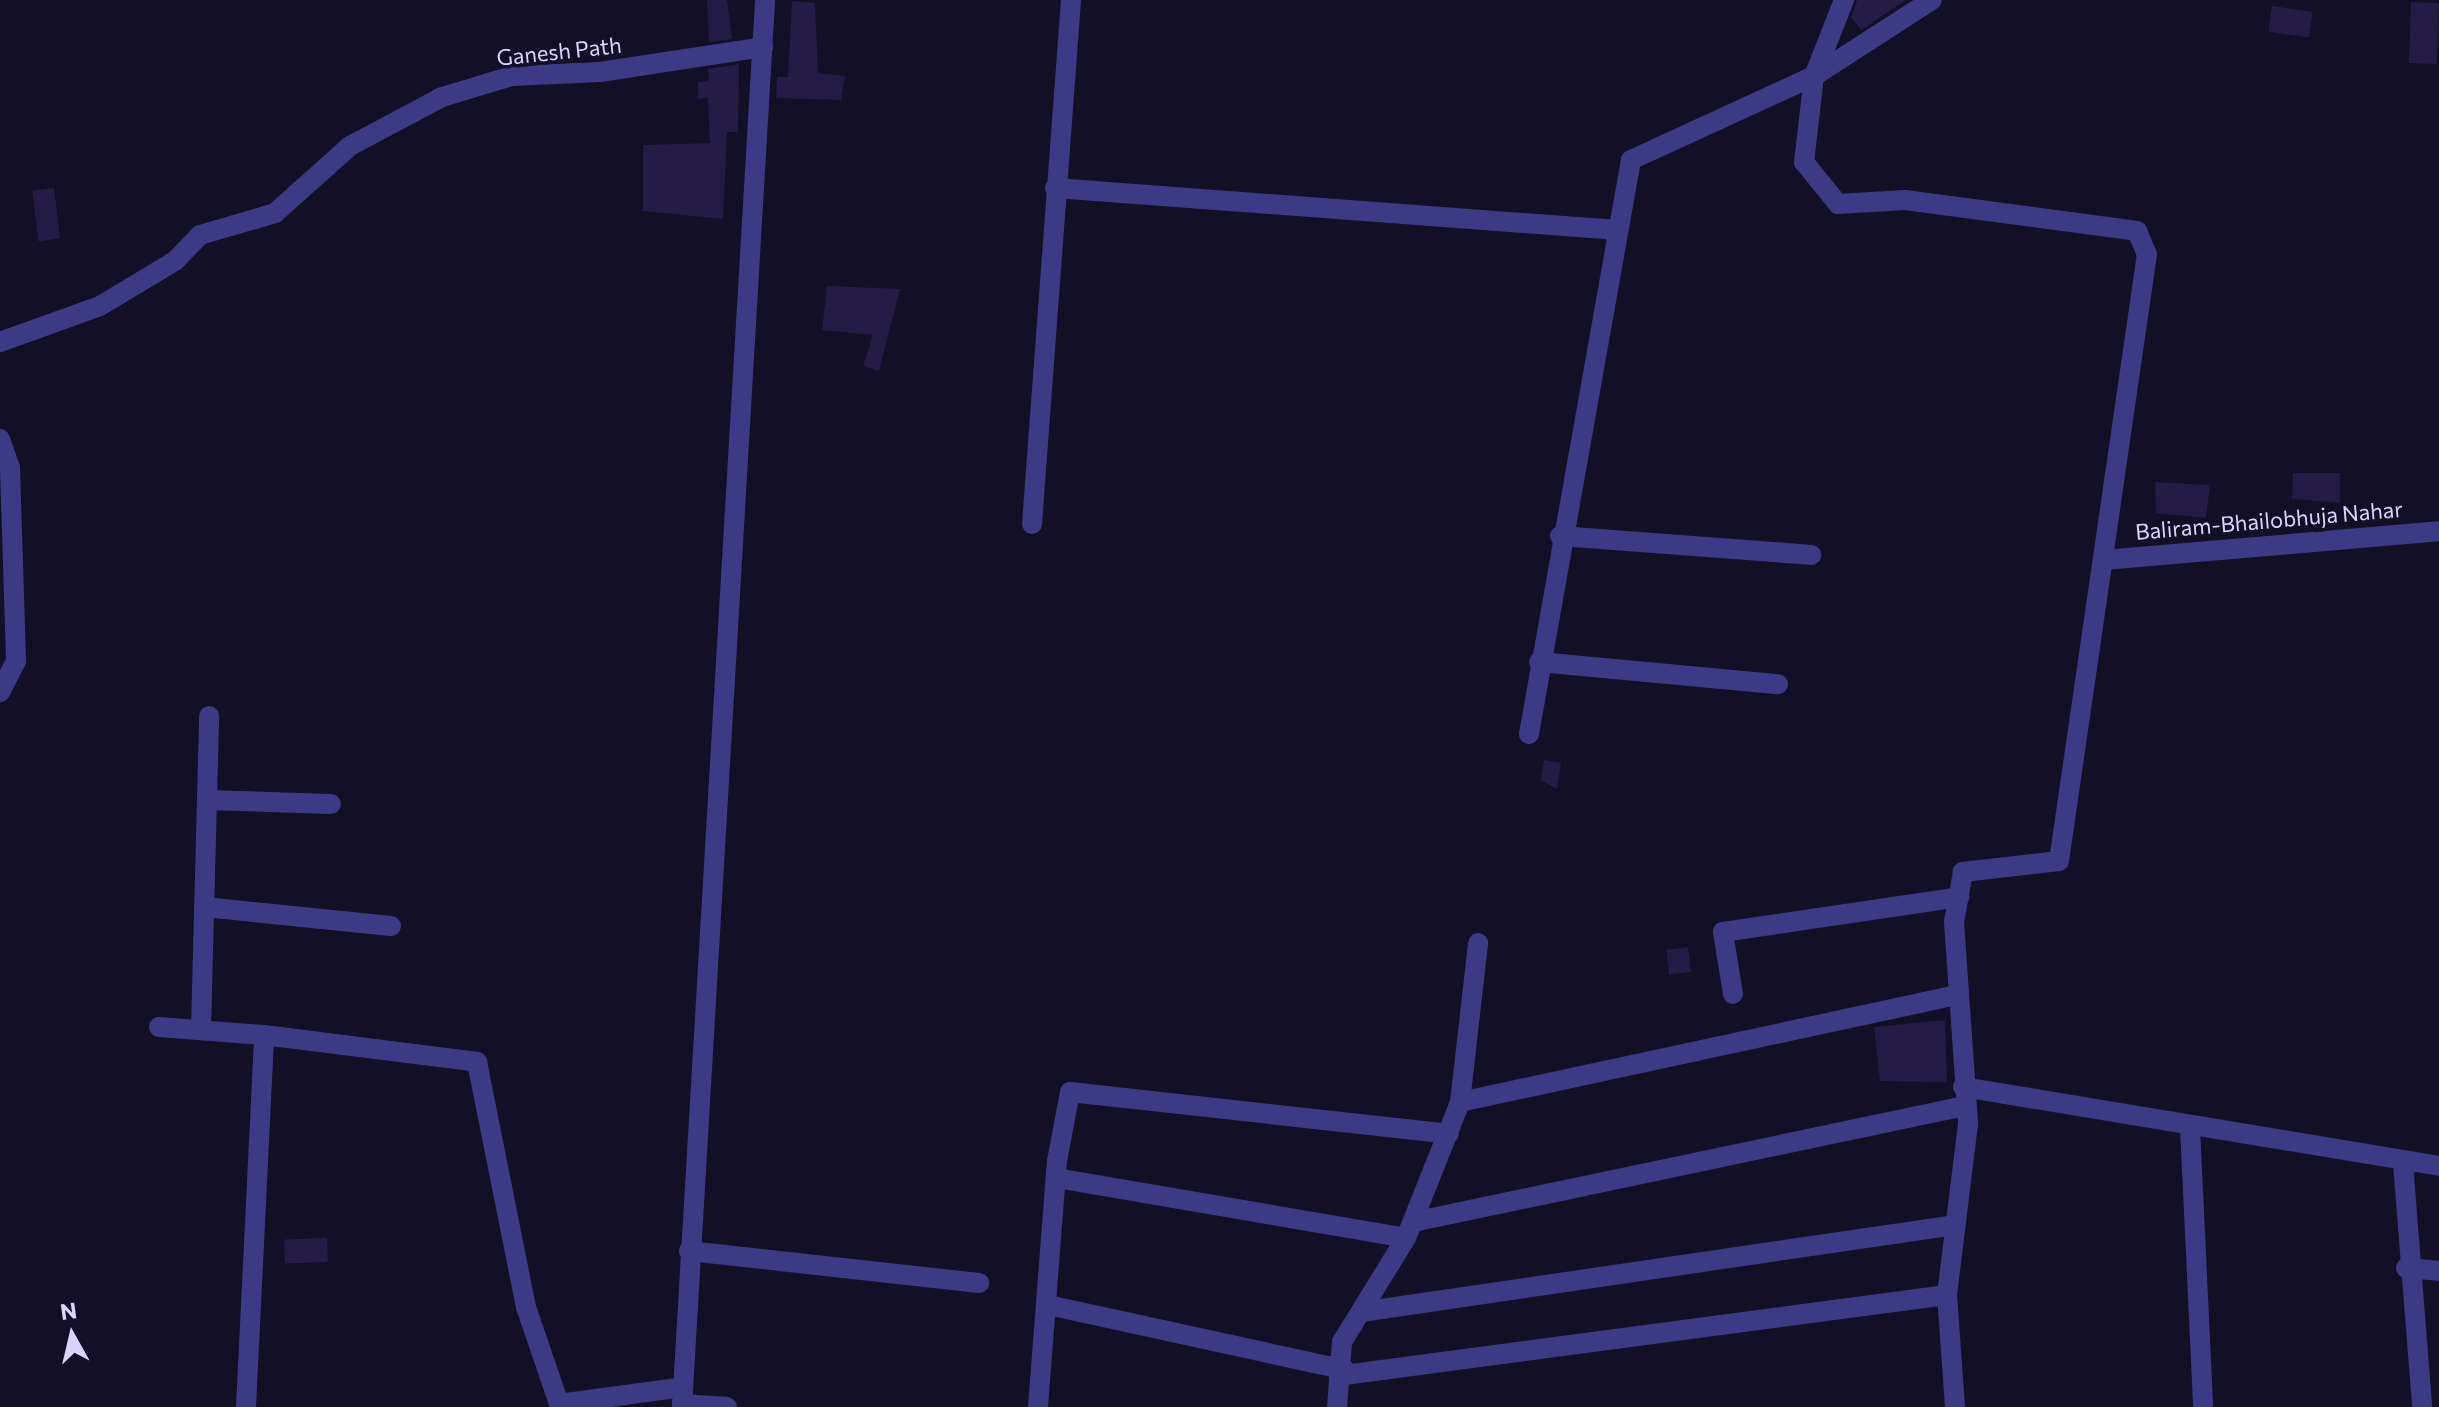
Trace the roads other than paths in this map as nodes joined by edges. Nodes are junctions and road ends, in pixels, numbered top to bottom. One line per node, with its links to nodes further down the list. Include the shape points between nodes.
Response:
1 (765, 0): 5 (street)
2 (1071, 0): 7 (street)
3 (1844, 0): 6 (street)
4 (1932, 0): 6 (street)
5 (763, 47): 9 (street, Ganesh Path, via 600,72 512,76 442,97 350,146 275,213 200,235 175,261 100,306); 43 (street)
6 (1814, 76): 8 (street, via 1631,160); 16 (street, via 1804,162 1838,204 1905,200 2137,231 2147,254 2144,292)
7 (1055, 188): 8 (street); 12 (street)
8 (1618, 230): 14 (street)
9 (0, 342)
10 (0, 439): 11 (street)
11 (13, 517): 17 (street); 20 (street, via 16,661)
12 (1032, 524)
13 (2439, 531): 16 (street, Baliram-Bhailobhuja Nahar)
14 (1560, 536): 15 (street); 18 (street)
15 (1811, 555)
16 (2104, 560): 25 (street, via 2059,861 1963,872)
17 (0, 561)
18 (1539, 662): 19 (street); 22 (street)
19 (1778, 684)
20 (0, 692)
21 (209, 716): 23 (street)
22 (1529, 734)
23 (207, 800): 24 (street); 26 (street)
24 (331, 804)
25 (1959, 897): 29 (street, via 1723,932); 30 (street)
26 (204, 907): 27 (street); 32 (street)
27 (391, 926)
28 (1478, 943): 35 (street)
29 (1733, 994)
30 (1957, 995): 34 (street); 35 (street)
31 (159, 1027): 32 (street)
32 (201, 1028): 33 (street)
33 (264, 1035): 52 (street, via 477,1062 526,1307 559,1404); 53 (street)
34 (1964, 1096): 36 (street); 41 (street); 42 (street)
35 (1460, 1102): 37 (street)
36 (2190, 1127): 38 (street); 58 (street)
37 (1449, 1134): 40 (street, via 1070,1092); 42 (street)
38 (2403, 1163): 39 (street); 44 (street)
39 (2439, 1166)
40 (1056, 1178): 42 (street); 48 (street)
41 (1955, 1225): 47 (street); 49 (street)
42 (1409, 1230): 49 (street)
43 (689, 1251): 46 (street); 52 (street)
44 (2406, 1268): 45 (street); 51 (street)
45 (2439, 1271)
46 (979, 1283)
47 (1947, 1295): 50 (street); 57 (street)
48 (1048, 1305): 50 (street); 55 (street)
49 (1361, 1312): 50 (street, via 1342,1342)
50 (1345, 1373): 56 (street)
51 (2427, 1398)
52 (683, 1399): 54 (street)
53 (246, 1407)
54 (727, 1407)
55 (1038, 1407)
56 (1337, 1407)
57 (1955, 1407)
58 (2203, 1407)

